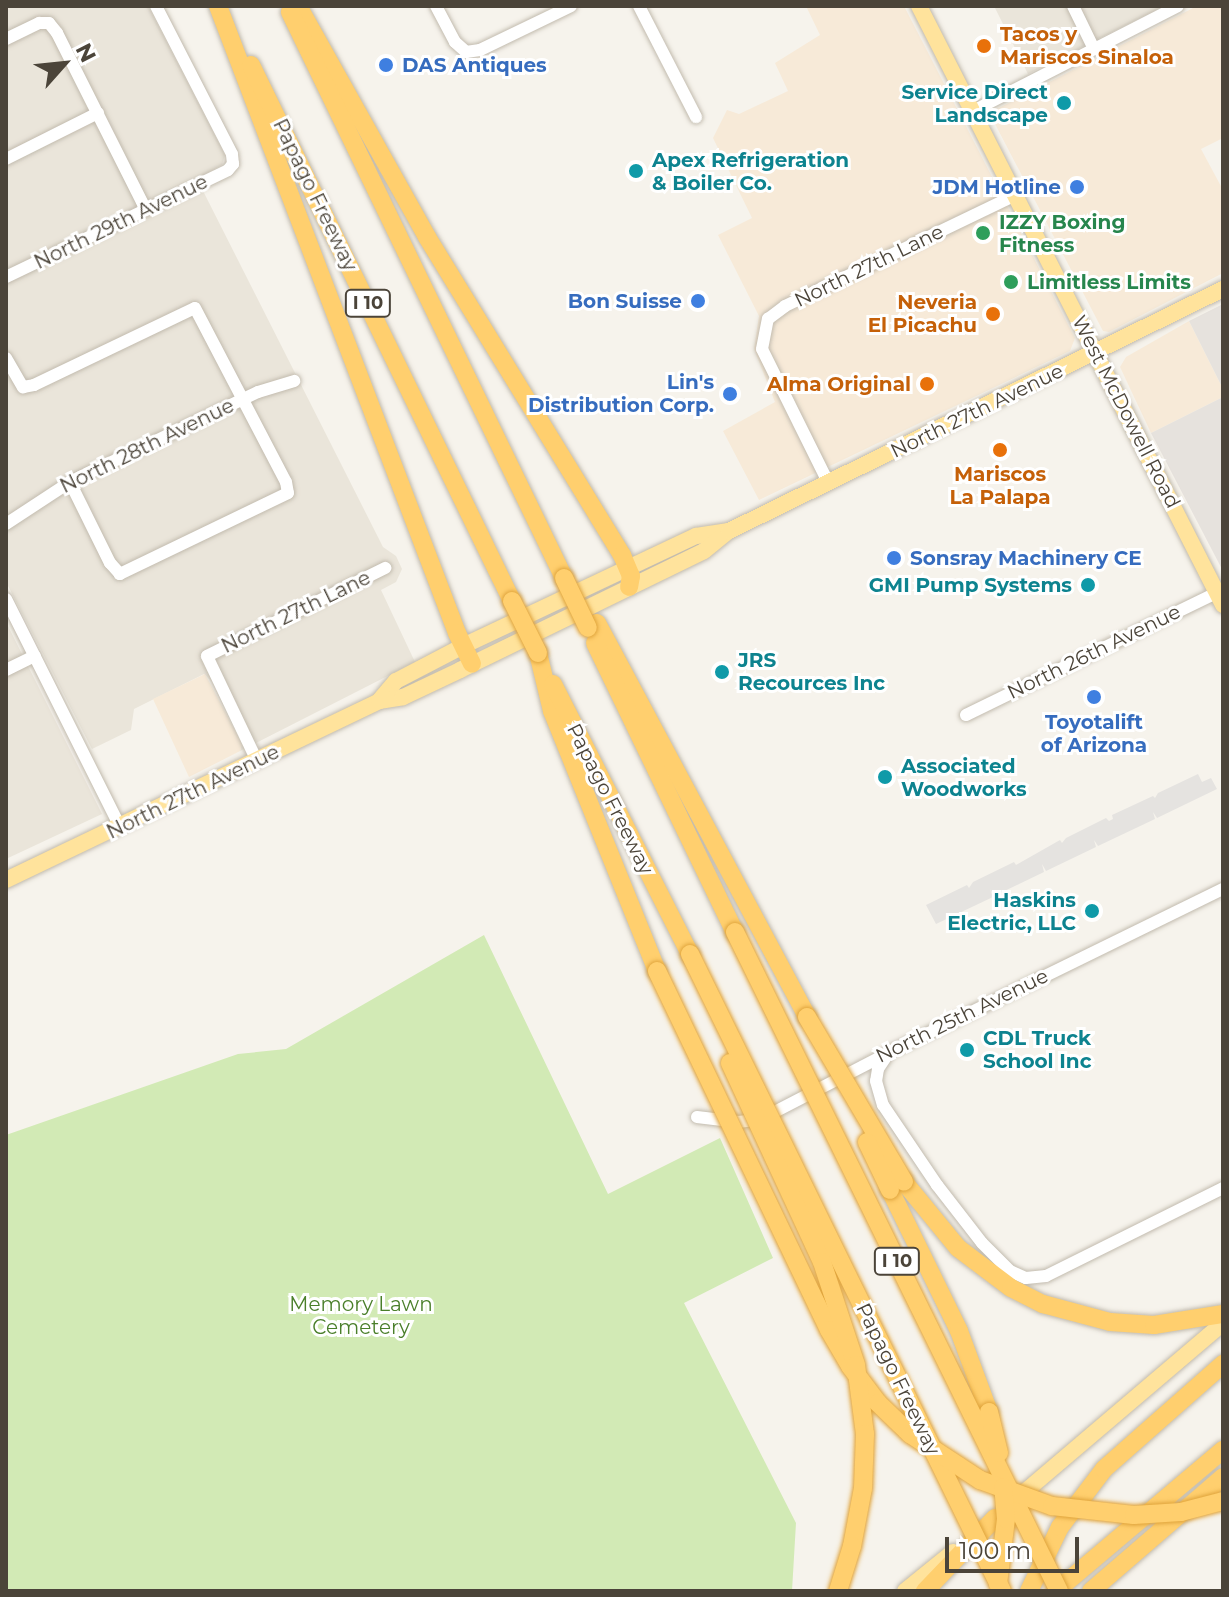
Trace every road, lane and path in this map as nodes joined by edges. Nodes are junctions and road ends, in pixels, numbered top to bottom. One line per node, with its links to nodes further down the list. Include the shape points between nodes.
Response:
1 (156, 6): 18 (street, North 29th Avenue, via 233,164)
2 (219, 6): 35 (highway); 36 (highway, Papago Freeway / I 10, bridge)
3 (287, 6): 34 (highway, I 10, bridge)
4 (298, 6): 29 (highway, via 434,249)
5 (436, 6): 6 (street, via 466,52)
6 (571, 6)
7 (639, 6): 15 (street)
8 (919, 6): 13 (main road, West McDowell Road)
9 (1073, 6): 12 (street)
10 (1178, 6): 12 (street)
11 (6, 39): 14 (street, via 49,23)
12 (1094, 49): 13 (street)
13 (973, 111): 17 (main road, West McDowell Road)
14 (98, 113): 16 (street); 18 (street)
15 (696, 117)
16 (6, 159)
17 (1016, 195): 21 (main road, West McDowell Road); 26 (street, North 27th Lane, via 785,306 768,319 762,349)
18 (146, 210): 19 (street, North 29th Avenue)
19 (6, 277)
20 (1223, 289): 21 (main road, North 27th Avenue)
21 (1096, 353): 26 (main road, North 27th Avenue); 32 (main road, West McDowell Road)
22 (6, 358): 24 (street, via 23,387 195,308)
23 (294, 381): 24 (street, North 28th Avenue)
24 (244, 399): 25 (street, North 28th Avenue); 25 (street, via 288,493 120,574)
25 (70, 482): 27 (street, North 28th Avenue)
26 (828, 482): 28 (main road, North 27th Avenue)
27 (6, 524)
28 (729, 531): 29 (main road, North 27th Avenue, via 696,536); 31 (main road, North 27th Avenue, via 704,551)
29 (628, 567): 31 (highway); 35 (main road, North 27th Avenue)
30 (385, 568): 42 (street, North 27th Lane, via 207,656)
31 (629, 587): 38 (main road, North 27th Avenue)
32 (1221, 596): 41 (street, North 26th Avenue)
33 (6, 599): 37 (street)
34 (593, 625): 49 (highway, bridge, via 758,921); 63 (highway, I 10, bridge, via 735,932)
35 (463, 646): 38 (highway); 40 (main road, North 27th Avenue, via 396,681)
36 (538, 653): 46 (highway, Papago Freeway / I 10); 56 (highway, bridge, via 552,711 657,971 829,1330 878,1403 941,1458 980,1480 1052,1506 1134,1515 1181,1512)
37 (35, 656): 39 (street); 43 (street)
38 (472, 664): 40 (main road, North 27th Avenue, via 403,697)
39 (6, 670)
40 (379, 701): 42 (main road, North 27th Avenue)
41 (966, 715)
42 (257, 761): 43 (main road, North 27th Avenue)
43 (120, 827): 44 (main road, North 27th Avenue)
44 (6, 880)
45 (1223, 889): 47 (street, North 25th Avenue)
46 (685, 957): 59 (highway, bridge, via 822,1262 856,1365 865,1434 863,1488); 62 (highway, Papago Freeway / I 10, bridge)
47 (890, 1052): 48 (street, North 25th Avenue, via 761,1119); 50 (street, via 876,1081 883,1105 982,1243 1010,1271 1026,1278 1046,1276)
48 (697, 1117)
49 (897, 1186): 51 (highway, via 958,1248 1011,1288 1043,1304 1110,1322 1154,1325); 62 (highway, bridge, via 989,1412 1001,1461 1006,1519)
50 (1223, 1188)
51 (1223, 1314)
52 (1223, 1323): 57 (main road)
53 (1223, 1364): 58 (highway, via 1104,1469 1060,1527)
54 (1223, 1450): 63 (highway)
55 (1223, 1477): 64 (highway)
56 (1223, 1501)
57 (995, 1518): 60 (main road); 61 (highway)
58 (1032, 1583)
59 (838, 1591)
60 (905, 1591)
61 (925, 1591)
62 (999, 1591)
63 (1058, 1591)
64 (1091, 1591)

